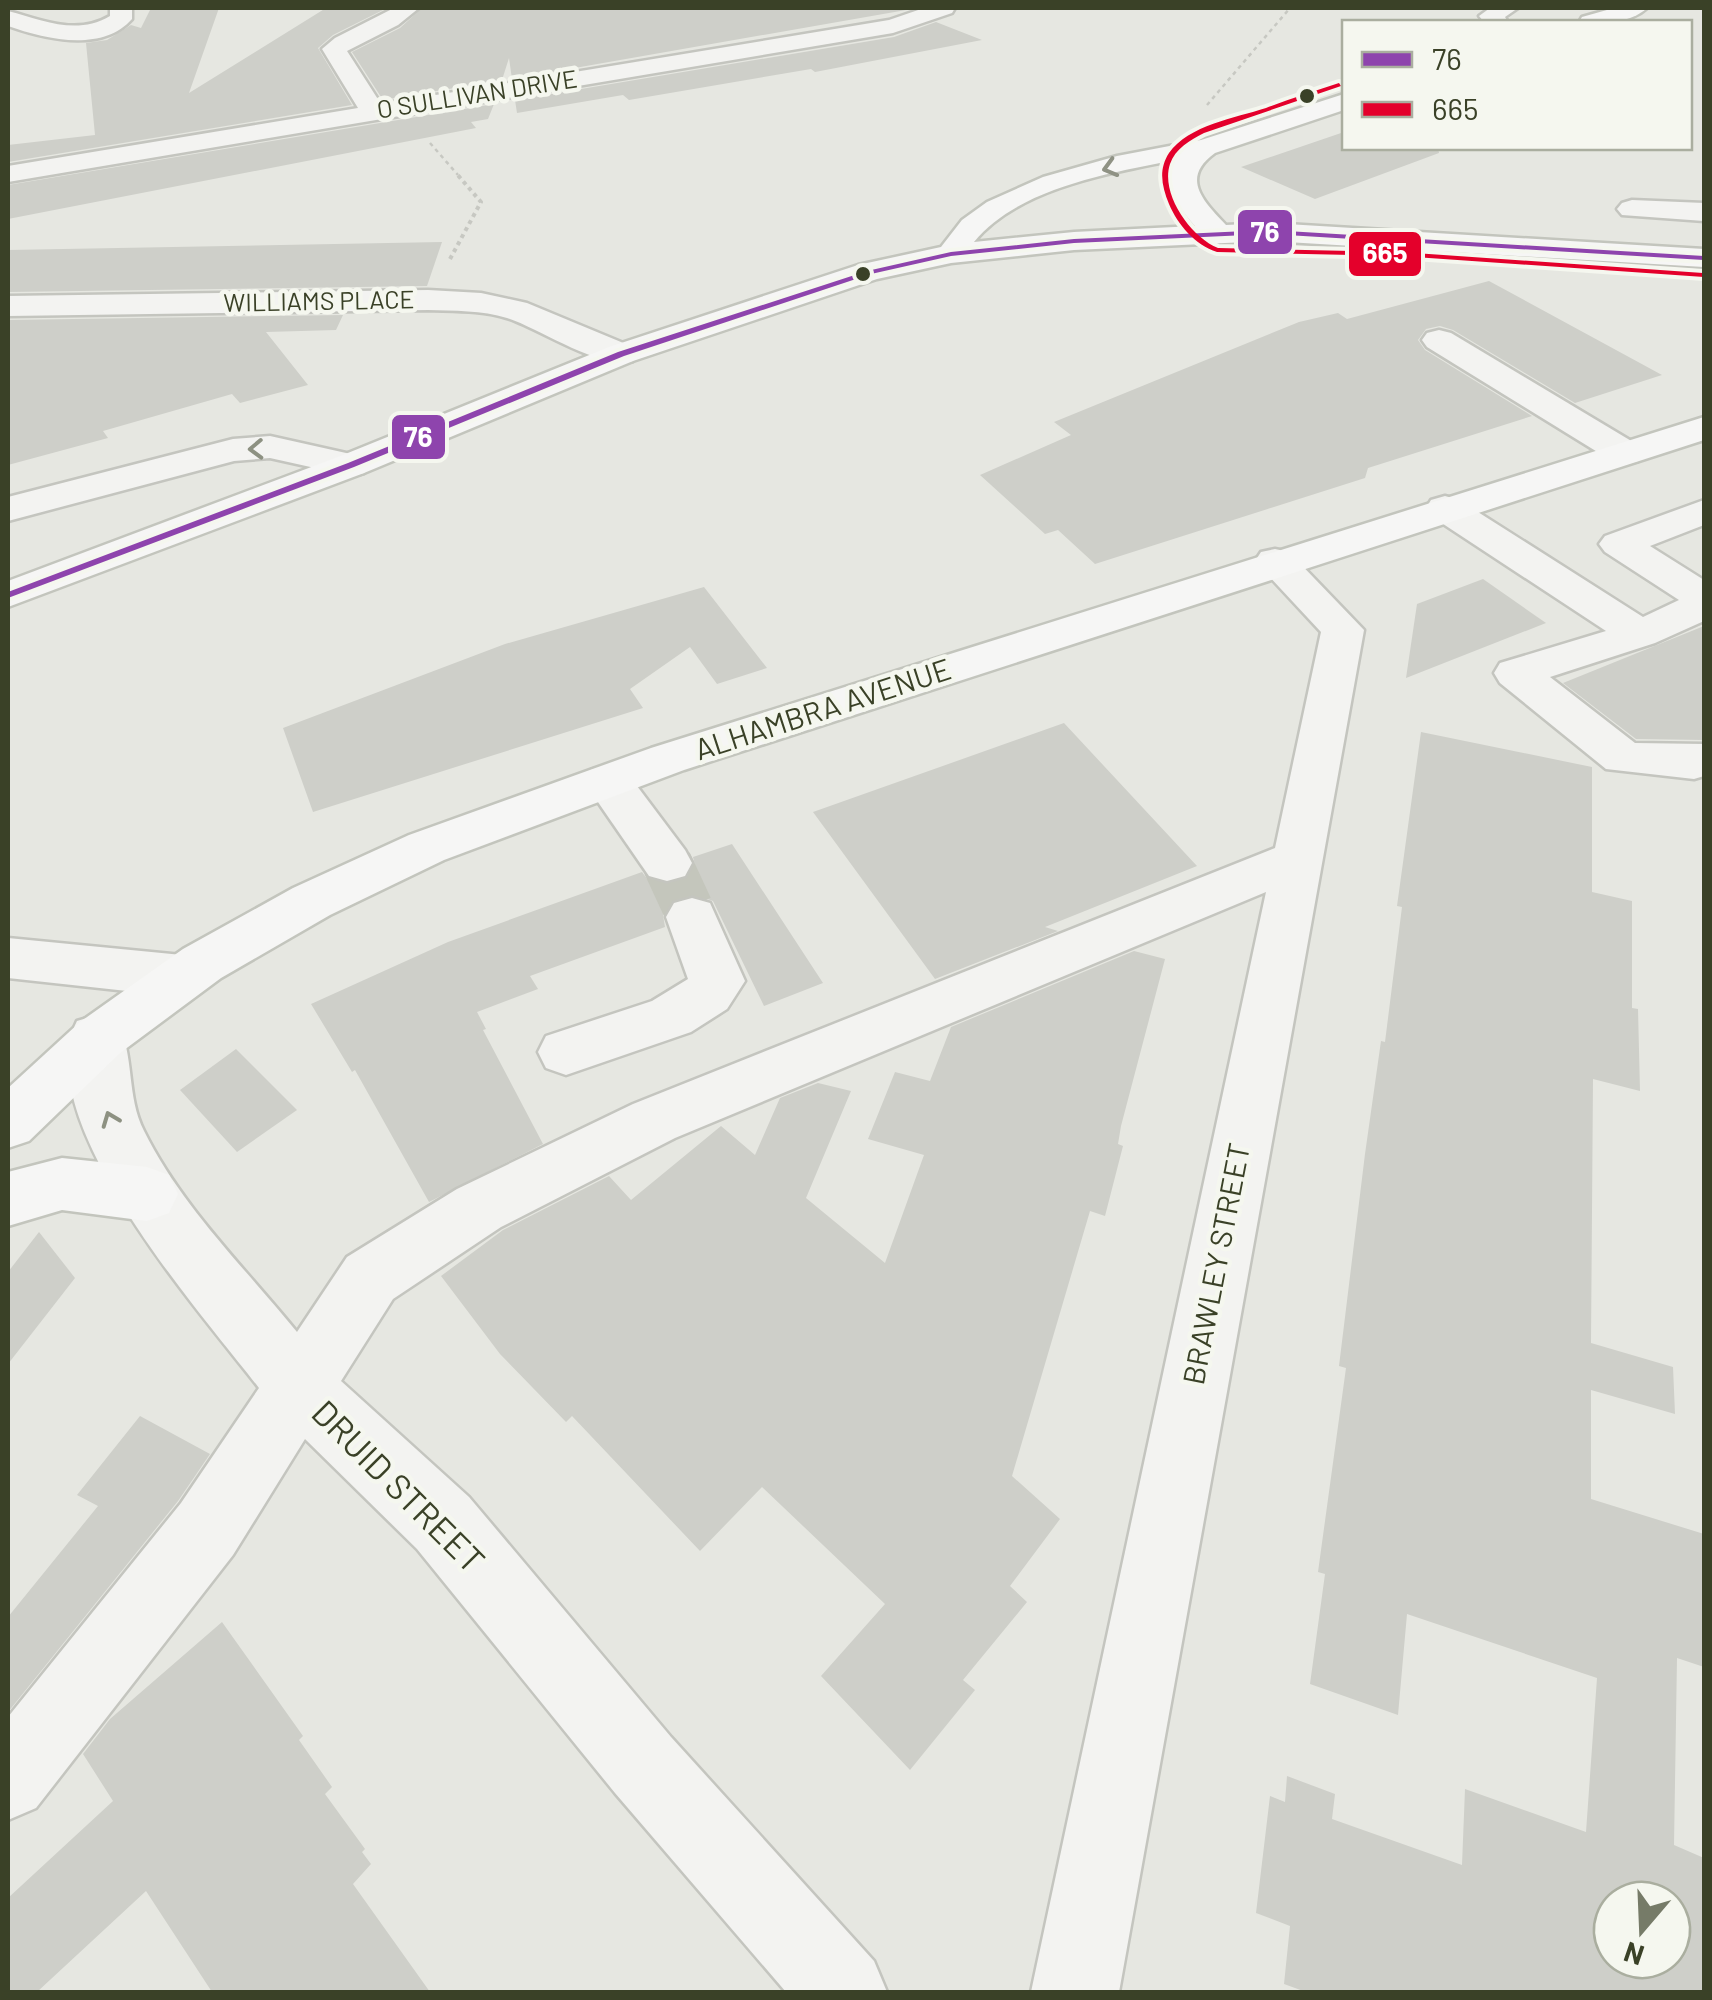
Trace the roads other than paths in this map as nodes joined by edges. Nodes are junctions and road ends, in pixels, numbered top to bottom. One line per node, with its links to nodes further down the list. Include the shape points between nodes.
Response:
1 (121, 8): 5 (street, via 113,25 81,32 47,31)
2 (408, 8): 8 (street, via 334,49)
3 (944, 8): 8 (street, O SULLIVAN DRIVE, via 893,26)
4 (1636, 8): 6 (main road)
5 (8, 18)
6 (1597, 20)
7 (1342, 103): 9 (main road)
8 (385, 109): 10 (street, O SULLIVAN DRIVE)
9 (1205, 147): 13 (main road, via 1184,162 1180,178 1196,210); 14 (main road, one-way to 14, via 1154,155 1007,201 976,222)
10 (8, 174)
11 (1632, 208): 12 (street)
12 (1704, 212)
13 (1218, 233): 14 (main road); 15 (main road)
14 (951, 254): 18 (main road, via 812,290)
15 (1704, 258)
16 (8, 306): 18 (street, WILLIAMS PLACE, via 481,303 516,310)
17 (1440, 340): 20 (street)
18 (621, 354): 21 (main road)
19 (1704, 428): 20 (main road, ALHAMBRA AVENUE)
20 (1625, 453): 22 (main road, ALHAMBRA AVENUE)
21 (351, 465): 23 (street, one-way to 23, via 270,447 233,450); 26 (main road)
22 (1444, 508): 25 (main road, ALHAMBRA AVENUE); 28 (street)
23 (8, 509)
24 (1704, 512): 27 (street, via 1618,544)
25 (1275, 561): 30 (main road, ALHAMBRA AVENUE); 31 (street, BRAWLEY STREET, via 1343,630)
26 (8, 595)
27 (1704, 602): 28 (street)
28 (1640, 634): 29 (street, via 1516,672 1623,758)
29 (1704, 760)
30 (608, 780): 32 (street); 35 (main road, ALHAMBRA AVENUE, via 493,818 361,876)
31 (1296, 859): 41 (street, via 654,1121 479,1208 370,1278); 44 (street, BRAWLEY STREET)
32 (667, 863)
33 (692, 917): 37 (street, via 718,980 709,997)
34 (8, 958): 35 (street)
35 (182, 976): 36 (main road, ALHAMBRA AVENUE)
36 (97, 1037): 38 (main road, ALHAMBRA AVENUE); 39 (street, DRUID STREET, one-way to 36, via 102,1098)
37 (566, 1052)
38 (8, 1124)
39 (147, 1194): 40 (main road, via 62,1184); 41 (street, DRUID STREET)
40 (8, 1199)
41 (300, 1388): 42 (street, via 206,1529); 43 (street, DRUID STREET, via 443,1523)
42 (8, 1780)
43 (843, 1992)
44 (1075, 1992)

